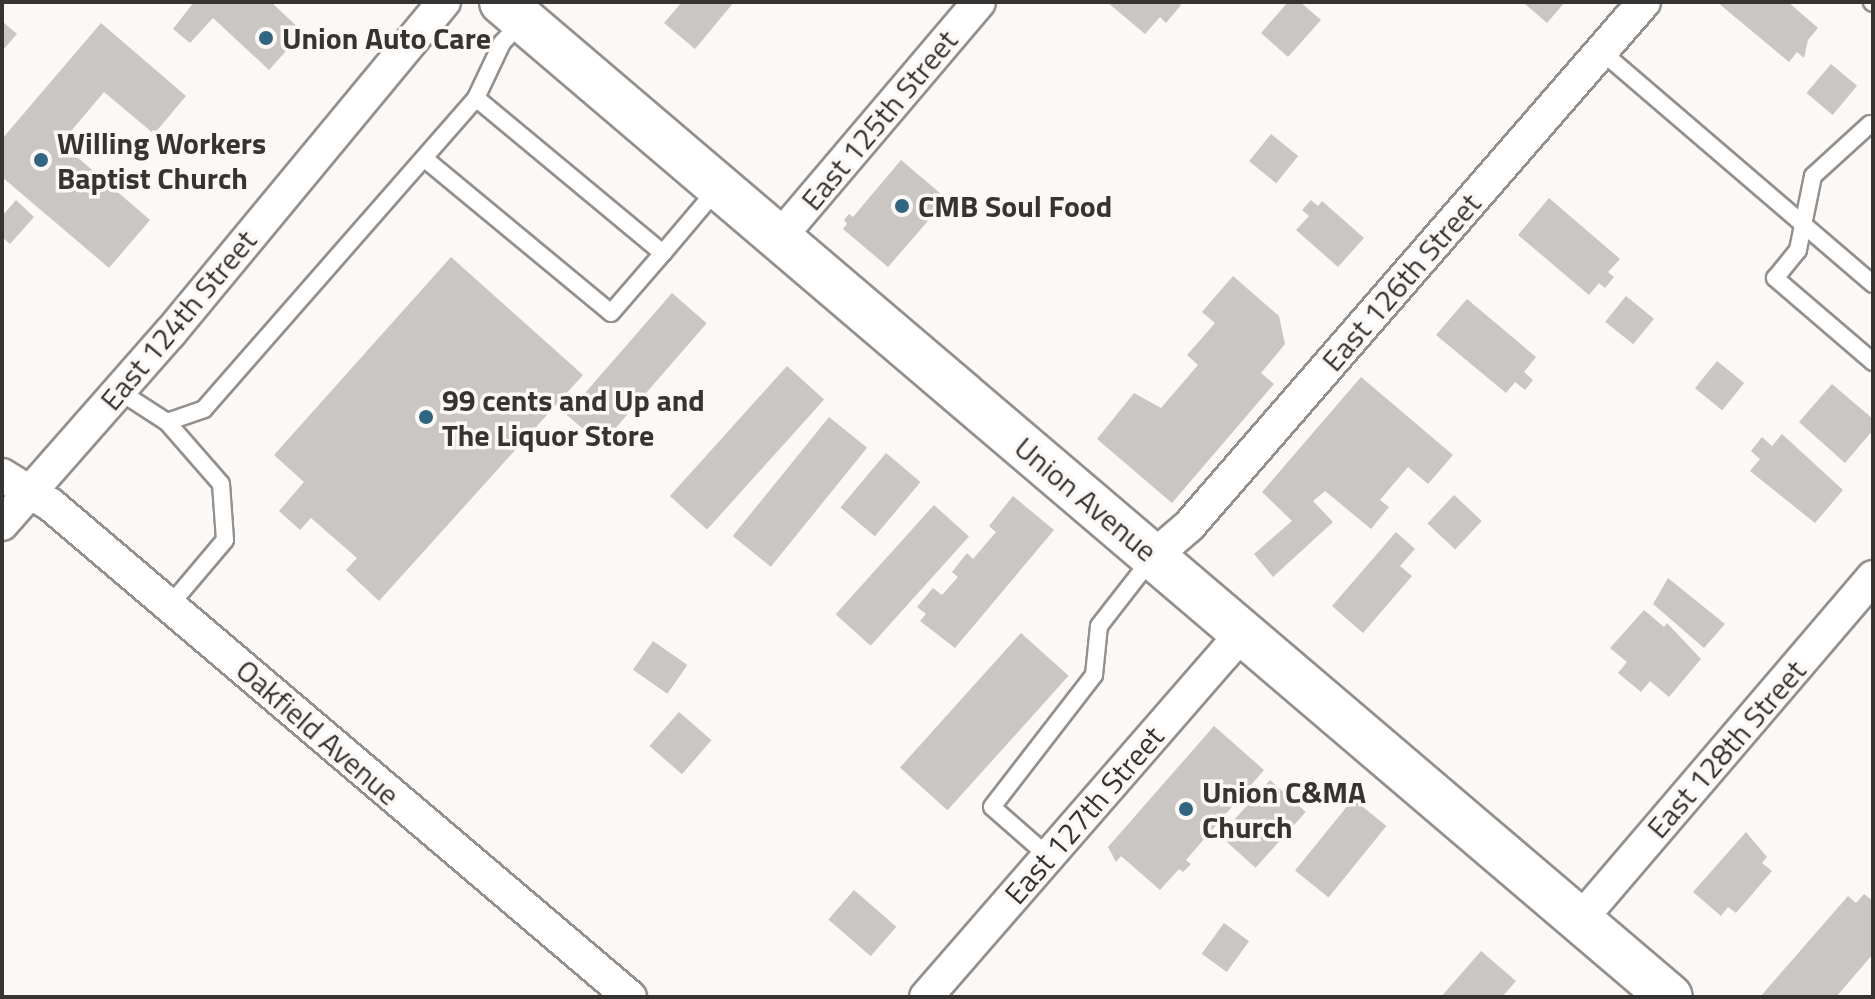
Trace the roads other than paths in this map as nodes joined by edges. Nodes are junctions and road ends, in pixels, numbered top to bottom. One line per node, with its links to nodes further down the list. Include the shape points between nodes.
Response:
1 (444, 2): 15 (street, East 124th Street)
2 (979, 2): 11 (street, East 125th Street)
3 (1644, 2): 5 (street, East 126th Street)
4 (512, 11): 6 (lane); 9 (main road, Union Avenue)
5 (1601, 51): 10 (lane); 19 (street, East 126th Street, via 1189,526)
6 (476, 98): 8 (lane); 12 (lane)
7 (1872, 124): 10 (lane, via 1813,176)
8 (425, 159): 12 (lane, via 611,313); 16 (lane, via 204,409)
9 (719, 187): 11 (main road, Union Avenue); 12 (lane)
10 (1806, 227): 13 (lane); 14 (lane, via 1798,250 1775,278)
11 (779, 238): 19 (main road, Union Avenue)
12 (663, 253)
13 (1873, 284)
14 (1873, 362)
15 (119, 391): 16 (lane); 17 (street, East 124th Street)
16 (167, 422): 21 (lane, via 221,484 225,540)
17 (15, 484): 18 (street, East 124th Street); 21 (street, Oakfield Avenue)
18 (2, 524)
19 (1153, 557): 22 (main road, Union Avenue); 23 (lane, via 1099,626 1094,675 992,807)
20 (1873, 577): 24 (street, East 128th Street)
21 (170, 605): 25 (street, Oakfield Avenue)
22 (1242, 633): 23 (street, East 127th Street); 24 (main road, Union Avenue)
23 (1048, 856): 26 (street, East 127th Street)
24 (1580, 920): 27 (main road, Union Avenue)
25 (630, 997)
26 (926, 997)
27 (1670, 997)

